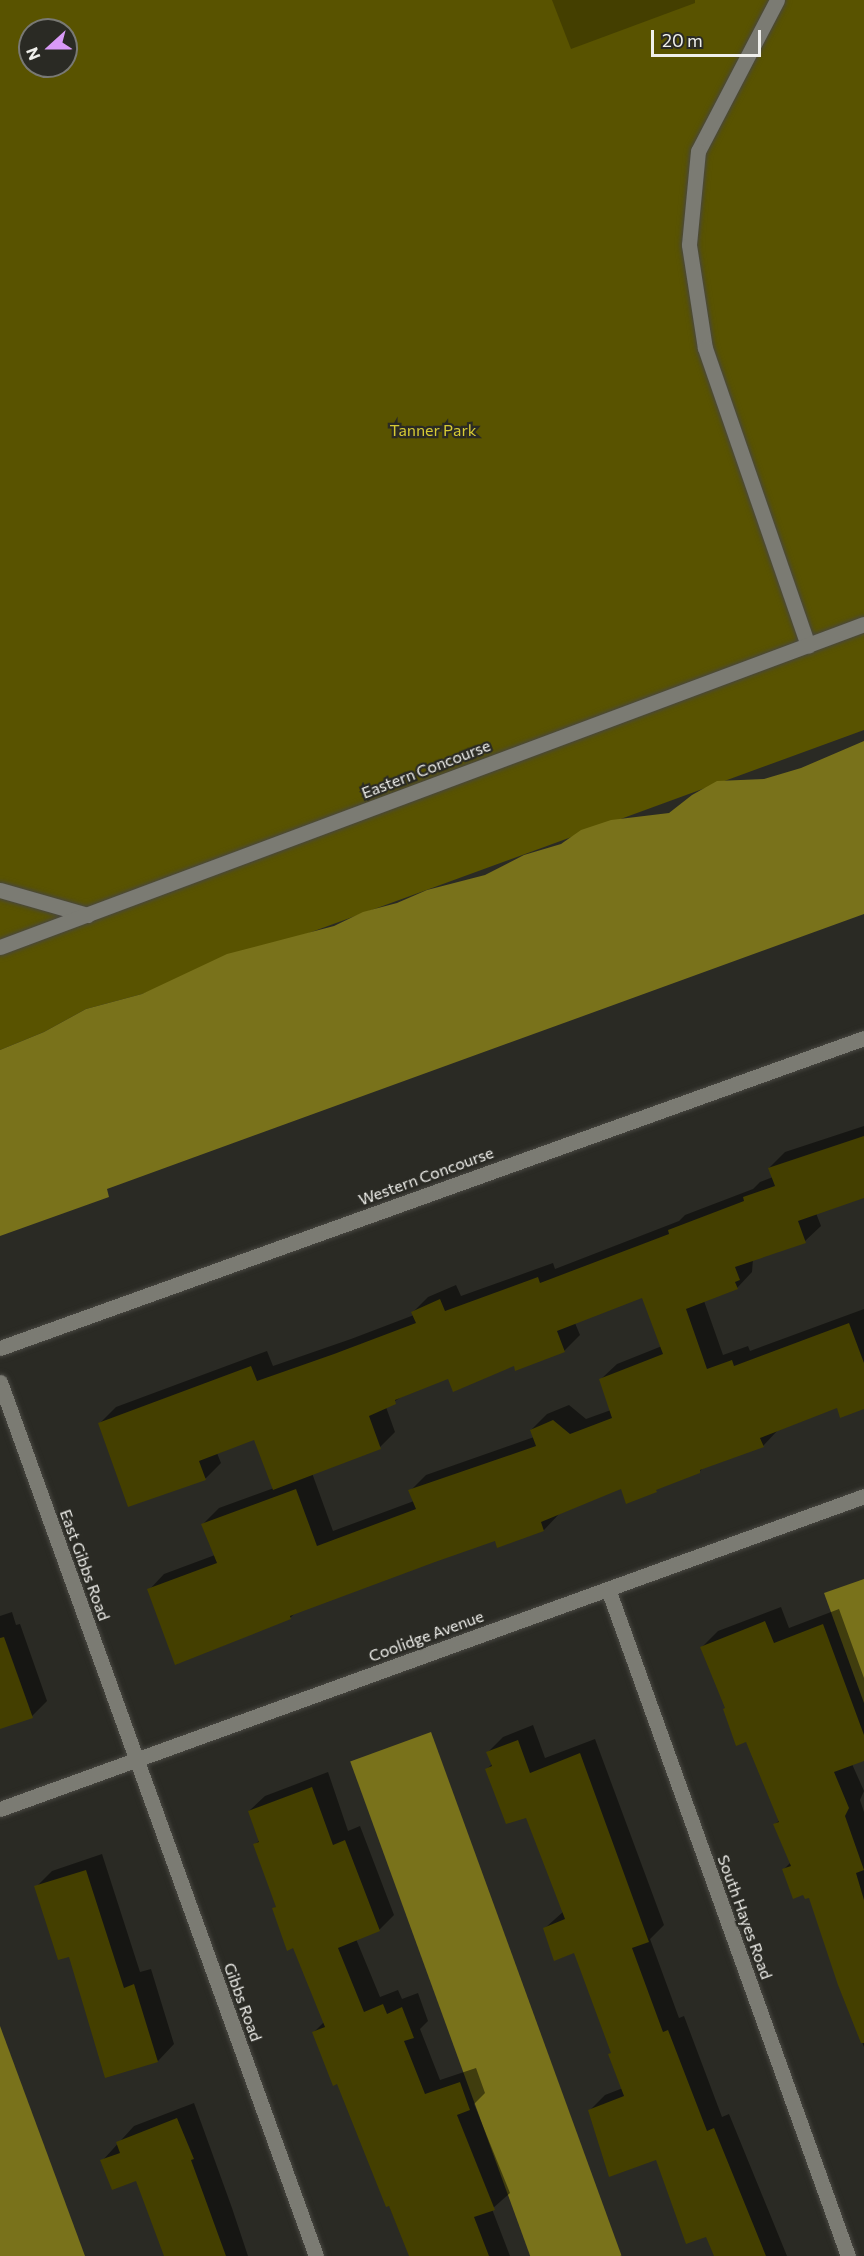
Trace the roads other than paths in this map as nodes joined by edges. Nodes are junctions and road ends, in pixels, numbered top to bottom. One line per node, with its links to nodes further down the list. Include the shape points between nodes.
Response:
1 (777, 0): 3 (street, via 698,151 689,245 705,348)
2 (864, 624): 3 (street, Eastern Concourse)
3 (807, 646): 5 (street, Eastern Concourse)
4 (0, 890): 5 (street)
5 (87, 915): 6 (street, Eastern Concourse)
6 (0, 947)
7 (864, 1038): 8 (street, Western Concourse)
8 (0, 1348)
9 (0, 1382): 12 (street, East Gibbs Road)
10 (864, 1496): 11 (street, Coolidge Avenue)
11 (609, 1589): 12 (street, Coolidge Avenue); 15 (street, South Hayes Road)
12 (136, 1760): 13 (street, Coolidge Avenue); 14 (street, Gibbs Road)
13 (0, 1809)
14 (316, 2256)
15 (848, 2256)

